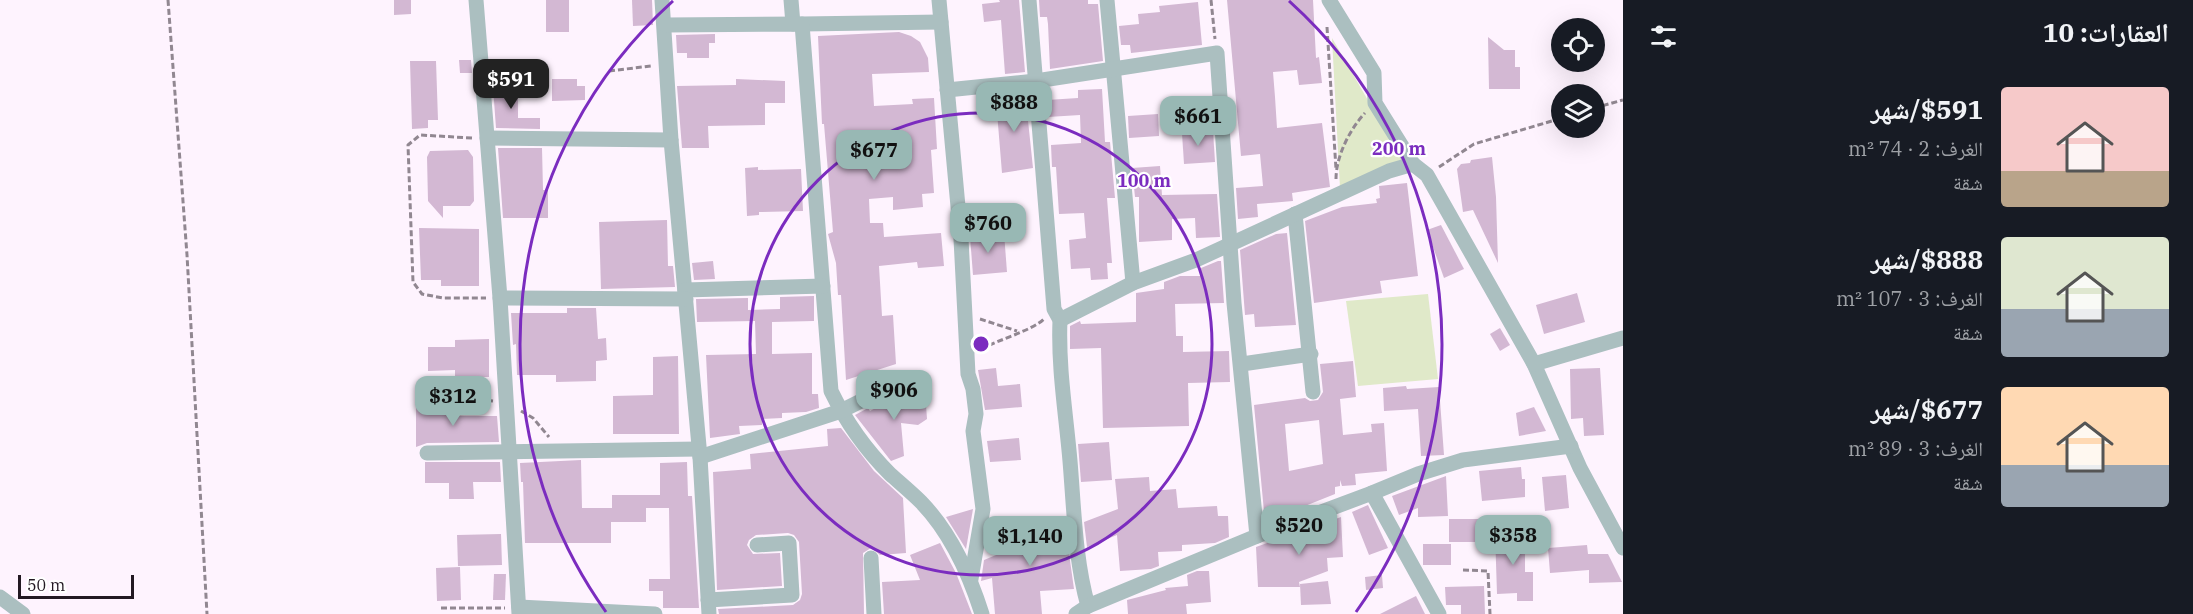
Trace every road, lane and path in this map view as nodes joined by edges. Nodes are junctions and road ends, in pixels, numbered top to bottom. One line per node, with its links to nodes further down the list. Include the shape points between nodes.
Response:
1 (168, 0): 64 (path)
2 (476, 0): 24 (street)
3 (662, 0): 13 (street)
4 (791, 0): 12 (street)
5 (939, 0): 10 (street)
6 (1029, 0): 18 (street)
7 (1107, 0): 16 (street)
8 (1211, 0): 14 (path)
9 (1329, 0): 21 (street, via 1374,73)
10 (940, 22): 12 (street); 19 (street)
11 (1327, 22): 27 (path)
12 (798, 24): 13 (street); 33 (street)
13 (665, 25): 15 (street)
14 (1217, 53): 16 (street); 31 (street)
15 (667, 64): 17 (path); 25 (street)
16 (1112, 69): 18 (street); 32 (street)
17 (609, 71)
18 (1036, 81): 19 (street); 37 (street)
19 (947, 90): 36 (street)
20 (1623, 100): 22 (path)
21 (1375, 103): 26 (street); 27 (path, via 1353,126)
22 (1605, 105)
23 (1551, 121): 28 (path, via 1474,144)
24 (487, 138): 25 (street); 35 (street); 35 (path, via 420,135 408,145 413,282 422,294 443,298)
25 (671, 140): 34 (street)
26 (1413, 164): 28 (street); 29 (street)
27 (1336, 169): 29 (path)
28 (1426, 175): 43 (street)
29 (1336, 196): 30 (street)
30 (1295, 214): 31 (street); 40 (street)
31 (1231, 243): 32 (street); 42 (street)
32 (1133, 283): 37 (street)
33 (823, 286): 34 (street); 46 (street, via 831,391)
34 (685, 294): 35 (street); 49 (street)
35 (500, 298): 50 (street)
36 (965, 311): 38 (path); 41 (street)
37 (1057, 315): 38 (path, via 1036,328); 61 (street)
38 (1018, 332): 41 (path)
39 (1623, 338): 43 (street)
40 (1311, 354): 42 (street); 45 (street)
41 (967, 356): 57 (street, via 983,509)
42 (1242, 364): 52 (street)
43 (1534, 364): 47 (street)
44 (889, 387): 46 (street)
45 (1313, 392)
46 (841, 411): 49 (street); 57 (street, via 888,472 921,502 954,546)
47 (1571, 446): 51 (street, via 1463,460); 54 (street)
48 (427, 453): 50 (street)
49 (700, 453): 50 (street); 59 (street)
50 (510, 454): 62 (street)
51 (1372, 494): 52 (street); 68 (street)
52 (1257, 536): 61 (street)
53 (757, 545): 59 (street, via 789,543 792,595)
54 (1623, 548)
55 (871, 558): 66 (street)
56 (1463, 570): 69 (path, via 1488,570)
57 (971, 579): 67 (street)
58 (0, 597): 63 (street)
59 (709, 607)
60 (441, 608): 62 (path)
61 (1082, 610)
62 (519, 611): 65 (street)
63 (23, 614)
64 (207, 614)
65 (656, 614)
66 (874, 614)
67 (982, 614)
68 (1439, 614)
69 (1490, 614)

